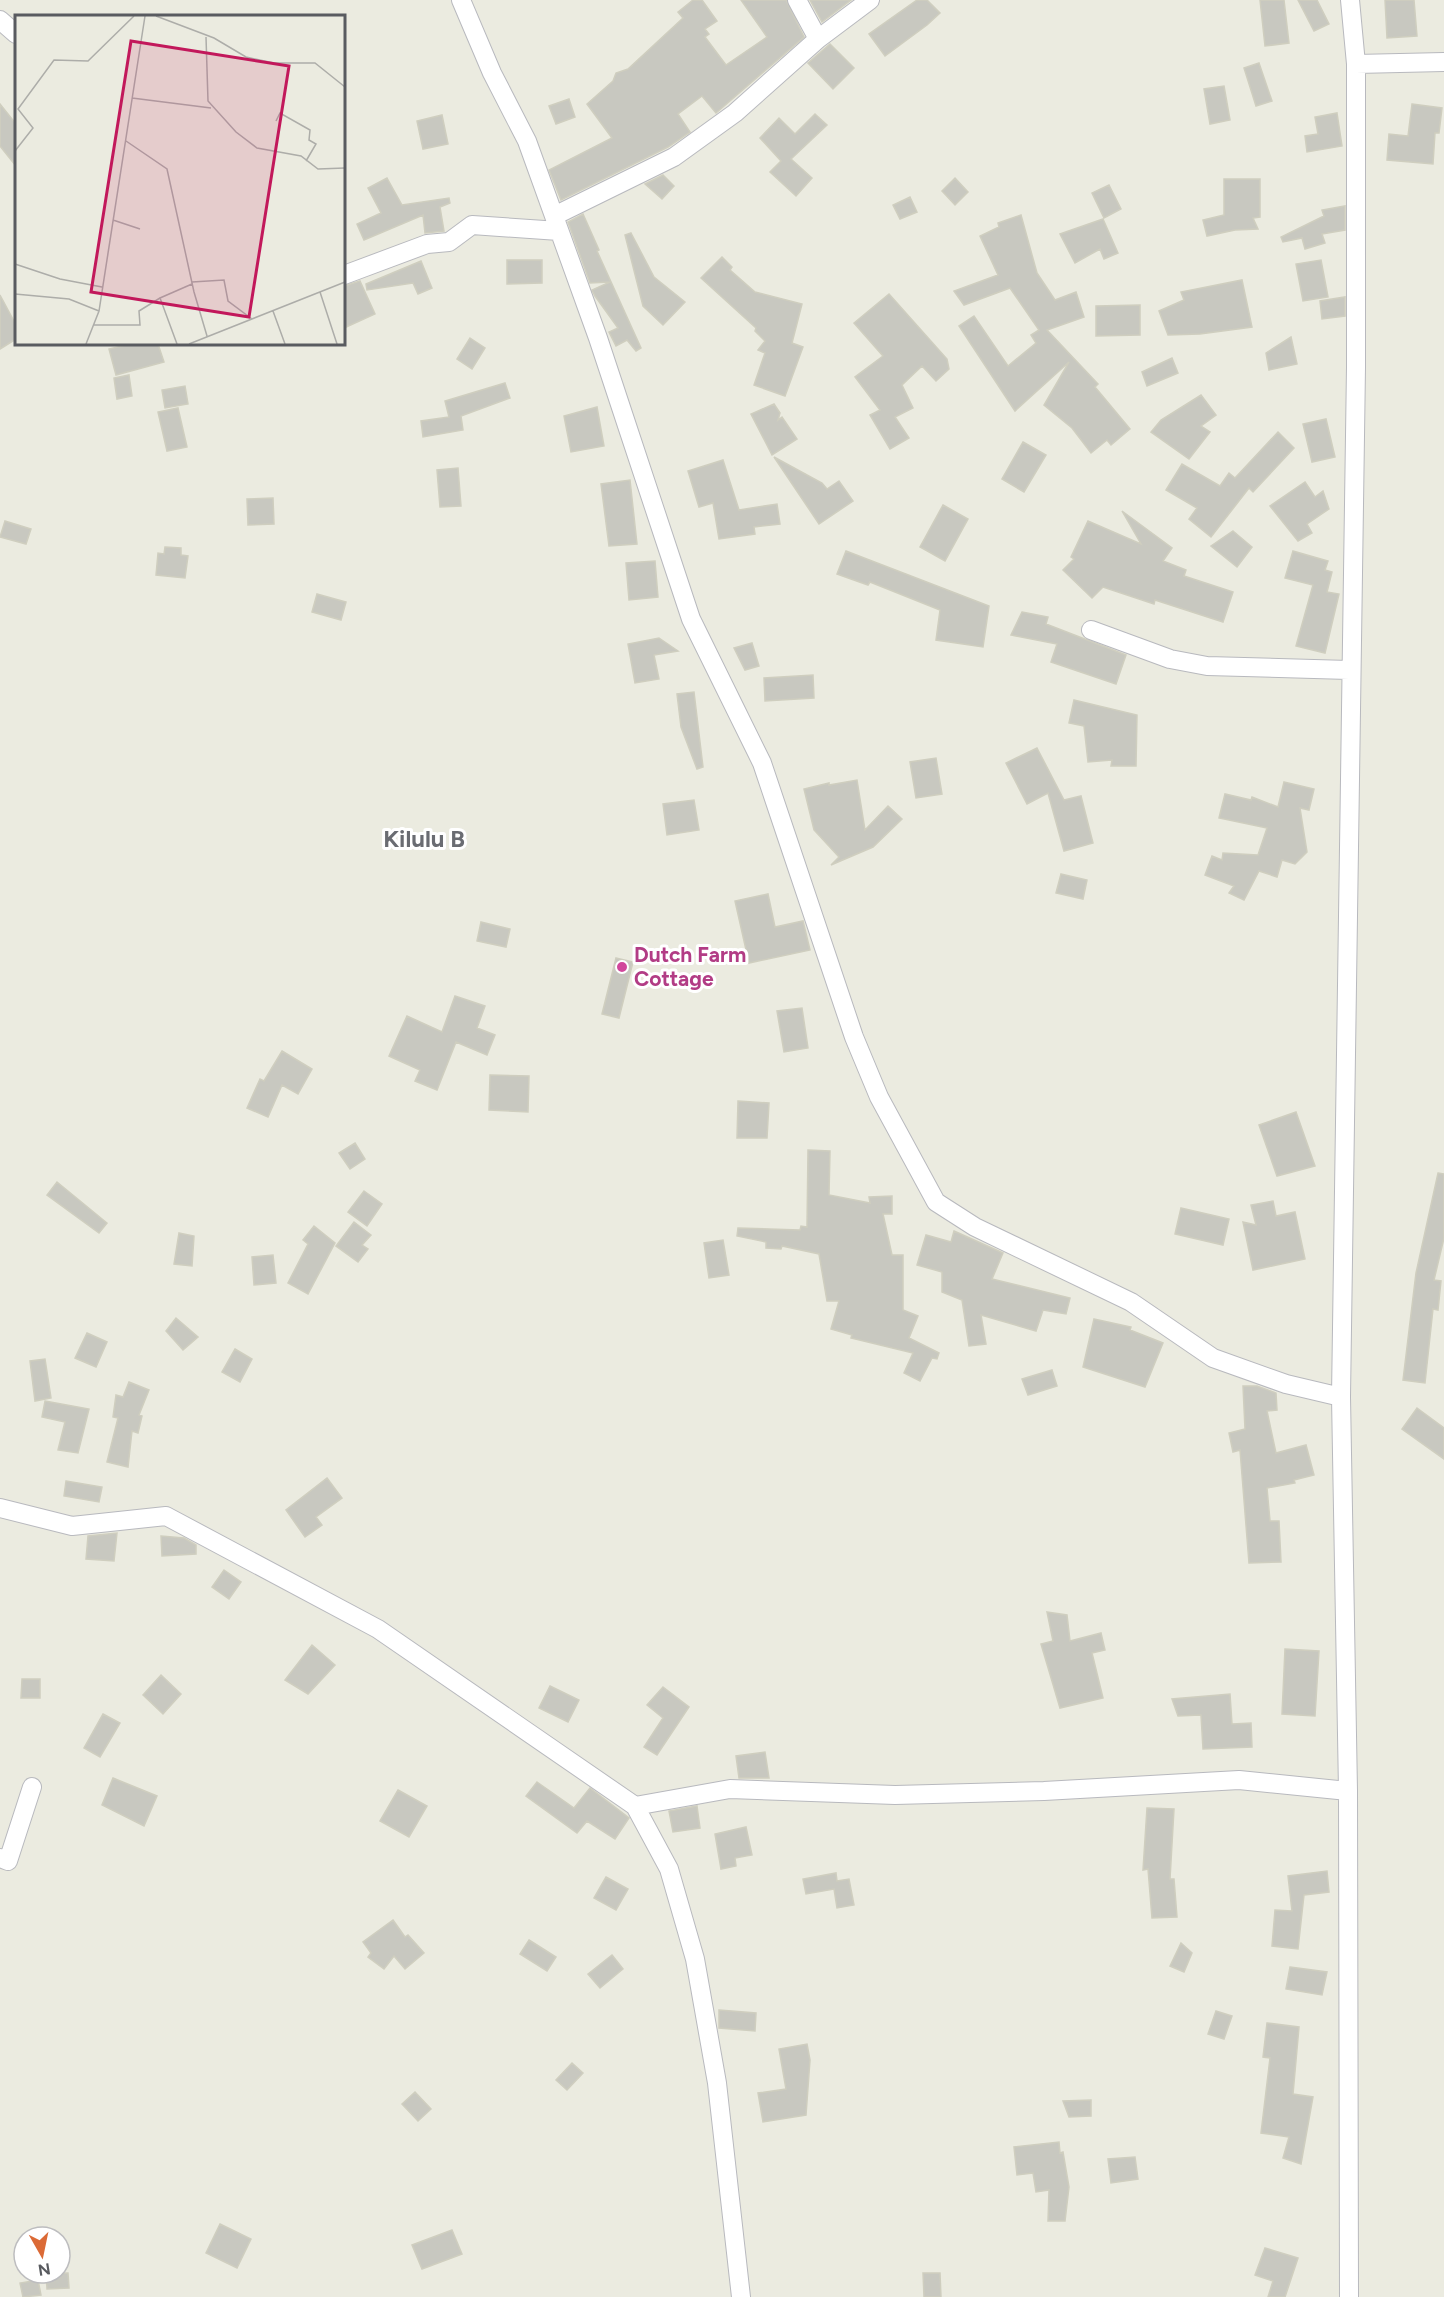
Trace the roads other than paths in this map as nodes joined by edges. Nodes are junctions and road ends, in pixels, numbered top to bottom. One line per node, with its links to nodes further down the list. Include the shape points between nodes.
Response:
1 (461, 0): 10 (street, via 527,141)
2 (797, 0): 7 (street)
3 (870, 0): 7 (street)
4 (1350, 0): 9 (street)
5 (0, 20): 6 (street)
6 (15, 33)
7 (818, 39): 10 (street, via 735,113 674,157)
8 (1444, 62): 9 (street)
9 (1356, 64): 13 (street, via 1356,367)
10 (557, 224): 11 (street, via 471,225 449,242 427,244); 14 (street, via 691,619 762,764 854,1037 936,1202 975,1227 1131,1302 1213,1358 1286,1384)
11 (345, 275)
12 (1091, 630): 13 (street, via 1170,659 1207,666)
13 (1349, 670): 14 (street)
14 (1341, 1397): 17 (street)
15 (0, 1508): 18 (street, via 72,1526 166,1516 378,1629)
16 (32, 1786): 19 (street, via 8,1862)
17 (1348, 1791): 18 (street, via 1239,1780 895,1795 730,1790); 21 (street)
18 (635, 1806): 20 (street, via 669,1869 695,1959 717,2084)
19 (0, 1858)
20 (741, 2297)
21 (1349, 2297)

